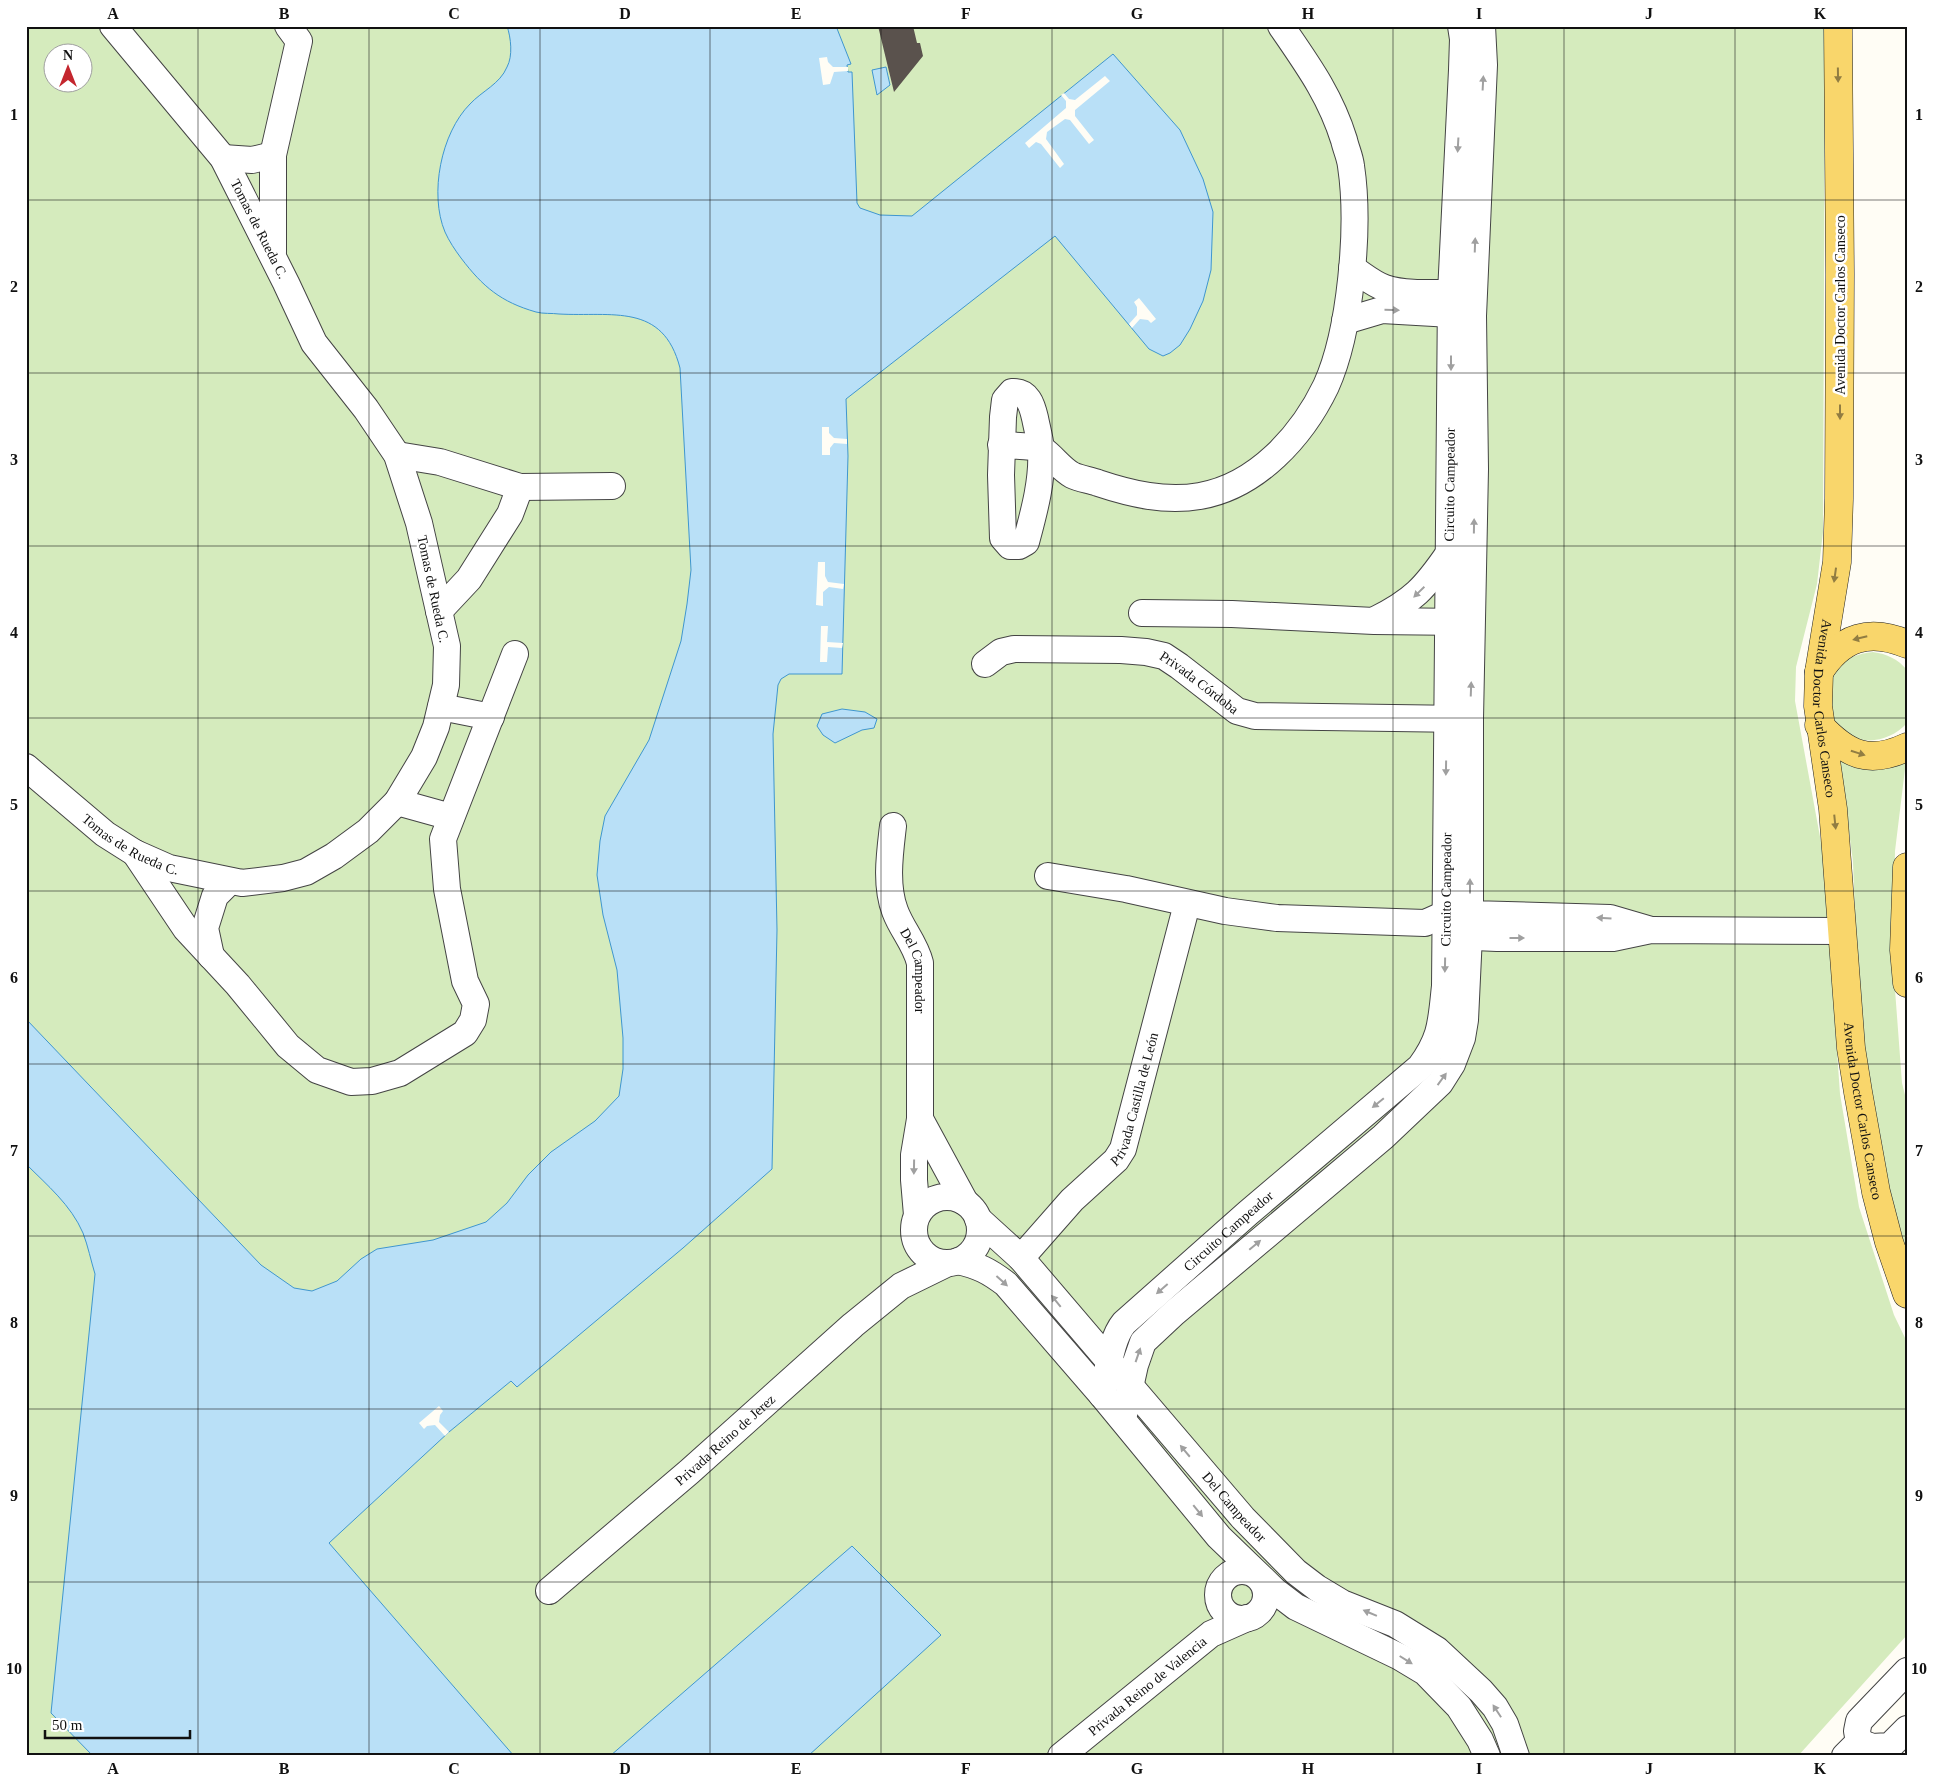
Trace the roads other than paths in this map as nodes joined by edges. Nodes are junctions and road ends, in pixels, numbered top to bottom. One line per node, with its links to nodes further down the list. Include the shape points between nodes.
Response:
1 (113, 26): 8 (street, Tomas de Rueda C.)
2 (141, 26): 8 (street)
3 (1281, 26): 12 (street, via 1316,76 1337,118 1351,165 1355,234)
4 (1461, 26): 13 (street, Circuito Campeador, one-way to 13)
5 (1482, 26): 13 (street, Circuito Campeador, one-way to 5, via 1484,65)
6 (1838, 26): 31 (main road, Avenida Doctor Carlos Canseco, one-way to 31, via 1839,499 1837,562)
7 (291, 27): 9 (street, via 298,41)
8 (137, 56): 10 (street, Tomas de Rueda C.)
9 (273, 155): 10 (street, via 252,160); 11 (street)
10 (223, 158): 11 (street, Tomas de Rueda C.)
11 (273, 258): 17 (street, Tomas de Rueda C., via 314,343 366,408)
12 (1352, 268): 13 (street, via 1385,288); 14 (street)
13 (1462, 304): 14 (street, one-way to 13, via 1382,310); 23 (street, Circuito Campeador, one-way to 23); 27 (street, Circuito Campeador, one-way to 13, via 1475,469)
14 (1344, 321): 18 (street, via 1326,385 1305,421 1270,461 1246,480 1200,496 1167,498 1130,494)
15 (1001, 445): 16 (street); 16 (street, via 1005,400 1012,392 1018,392 1027,397 1033,410); 19 (street)
16 (1041, 449): 18 (street); 20 (street)
17 (396, 455): 22 (street, via 440,462); 24 (street, Tomas de Rueda C., via 419,523)
18 (1071, 474): 20 (street)
19 (1001, 475): 20 (street); 20 (street, via 1003,538 1010,546 1026,542)
20 (1039, 478)
21 (612, 486): 22 (street)
22 (520, 487): 24 (street, via 510,514 469,579)
23 (1449, 554): 26 (street, one-way to 26, via 1419,592 1401,607); 27 (street, Circuito Campeador)
24 (439, 611): 32 (street, Tomas de Rueda C., via 447,646 446,685)
25 (1142, 613): 26 (street)
26 (1374, 621): 27 (street)
27 (1461, 622): 34 (street, Circuito Campeador)
28 (1907, 644): 31 (main road, one-way to 31, via 1891,637 1857,638 1841,645)
29 (515, 654): 33 (street)
30 (986, 664): 34 (street, Privada Córdoba, via 1001,652 1014,649 1146,652 1164,656 1237,711 1255,716)
31 (1819, 672): 35 (main road, Avenida Doctor Carlos Canseco)
32 (441, 708): 33 (street); 38 (street, Tomas de Rueda C., via 424,757)
33 (491, 717): 39 (street)
34 (1458, 719): 46 (street, Circuito Campeador)
35 (1819, 726): 36 (main road, one-way to 36, via 1844,748 1861,755 1874,757); 47 (main road, Avenida Doctor Carlos Canseco, one-way to 47, via 1833,809)
36 (1907, 747)
37 (26, 767): 41 (street, Tomas de Rueda C., via 105,834)
38 (397, 802): 39 (street); 44 (street, Tomas de Rueda C., via 368,831 306,872 242,883)
39 (451, 817): 48 (street, via 443,839 447,889 465,981 476,1004 473,1020 465,1033 400,1073 372,1081 351,1082 317,1070 288,1046)
40 (893, 826): 51 (street, Del Campeador, via 890,888 894,910 917,949 920,963)
41 (135, 853): 44 (street, Tomas de Rueda C., via 169,868); 48 (street, via 186,929)
42 (1907, 867): 49 (main road, via 1904,950)
43 (1048, 876): 45 (street, via 1126,889)
44 (230, 881): 48 (street, via 215,896 205,928)
45 (1187, 904): 46 (street, via 1277,918); 56 (street, Privada Castilla de León, via 1123,1149)
46 (1451, 925): 47 (street, via 1613,938 1651,930); 50 (street, Circuito Campeador, via 1445,986)
47 (1842, 931): 59 (main road, Avenida Doctor Carlos Canseco, via 1852,1048 1867,1148 1890,1242)
48 (211, 956)
49 (1907, 983)
50 (1451, 1034): 52 (street, Circuito Campeador, one-way to 52, via 1433,1049 1420,1067); 53 (street, Circuito Campeador, one-way to 50, via 1383,1137 1440,1083 1452,1064)
51 (920, 1119): 54 (street, Del Campeador); 55 (street, Del Campeador, one-way to 55, via 914,1155)
52 (1312, 1159): 53 (street); 60 (street, Circuito Campeador, one-way to 60)
53 (1329, 1181): 63 (street, Circuito Campeador, one-way to 53, via 1134,1365 1143,1342)
54 (972, 1210): 55 (street, via 955,1198 943,1197 923,1206); 56 (street, Del Campeador); 57 (street, via 980,1229 979,1239 967,1256)
55 (916, 1226): 57 (street, via 919,1248 927,1256 937,1261); 58 (street)
56 (1020, 1258): 61 (street, Del Campeador, one-way to 56)
57 (953, 1262): 58 (street, Privada Reino de Jerez); 64 (street, Del Campeador, one-way to 64, via 979,1266 1006,1284)
58 (901, 1286): 70 (street, Privada Reino de Jerez)
59 (1907, 1294)
60 (1124, 1323): 61 (street, via 1095,1327); 62 (street, Circuito Campeador, via 1117,1332)
61 (1076, 1324): 62 (street, Del Campeador)
62 (1110, 1363): 63 (street, Del Campeador); 64 (street, Circuito Campeador)
63 (1131, 1386): 65 (street, Circuito Campeador); 66 (street, Del Campeador, one-way to 63)
64 (1102, 1395): 65 (street, Del Campeador)
65 (1123, 1420): 67 (street, Del Campeador, one-way to 67)
66 (1257, 1532): 68 (street, Del Campeador); 69 (street)
67 (1220, 1537): 69 (street, Del Campeador); 71 (street)
68 (1296, 1572): 69 (street); 80 (street, Del Campeador, one-way to 68, via 1495,1707 1437,1650 1395,1624 1342,1603)
69 (1258, 1576): 71 (street, via 1247,1571 1230,1574); 72 (street, via 1265,1586 1266,1598 1262,1608); 73 (street, Del Campeador)
70 (549, 1591)
71 (1220, 1592): 72 (street, via 1225,1611 1235,1617); 74 (street, Privada Reino de Valencia, via 1219,1618)
72 (1250, 1617): 73 (street, Del Campeador, via 1294,1613); 74 (street, Privada Reino de Valencia)
73 (1315, 1617): 79 (street, Del Campeador, one-way to 79, via 1425,1672 1459,1707)
74 (1211, 1634): 78 (street, Privada Reino de Valencia)
75 (1907, 1671): 77 (street, via 1860,1721)
76 (1907, 1729): 77 (street, via 1890,1746)
77 (1852, 1749)
78 (1061, 1756)
79 (1487, 1756)
80 (1516, 1756)

